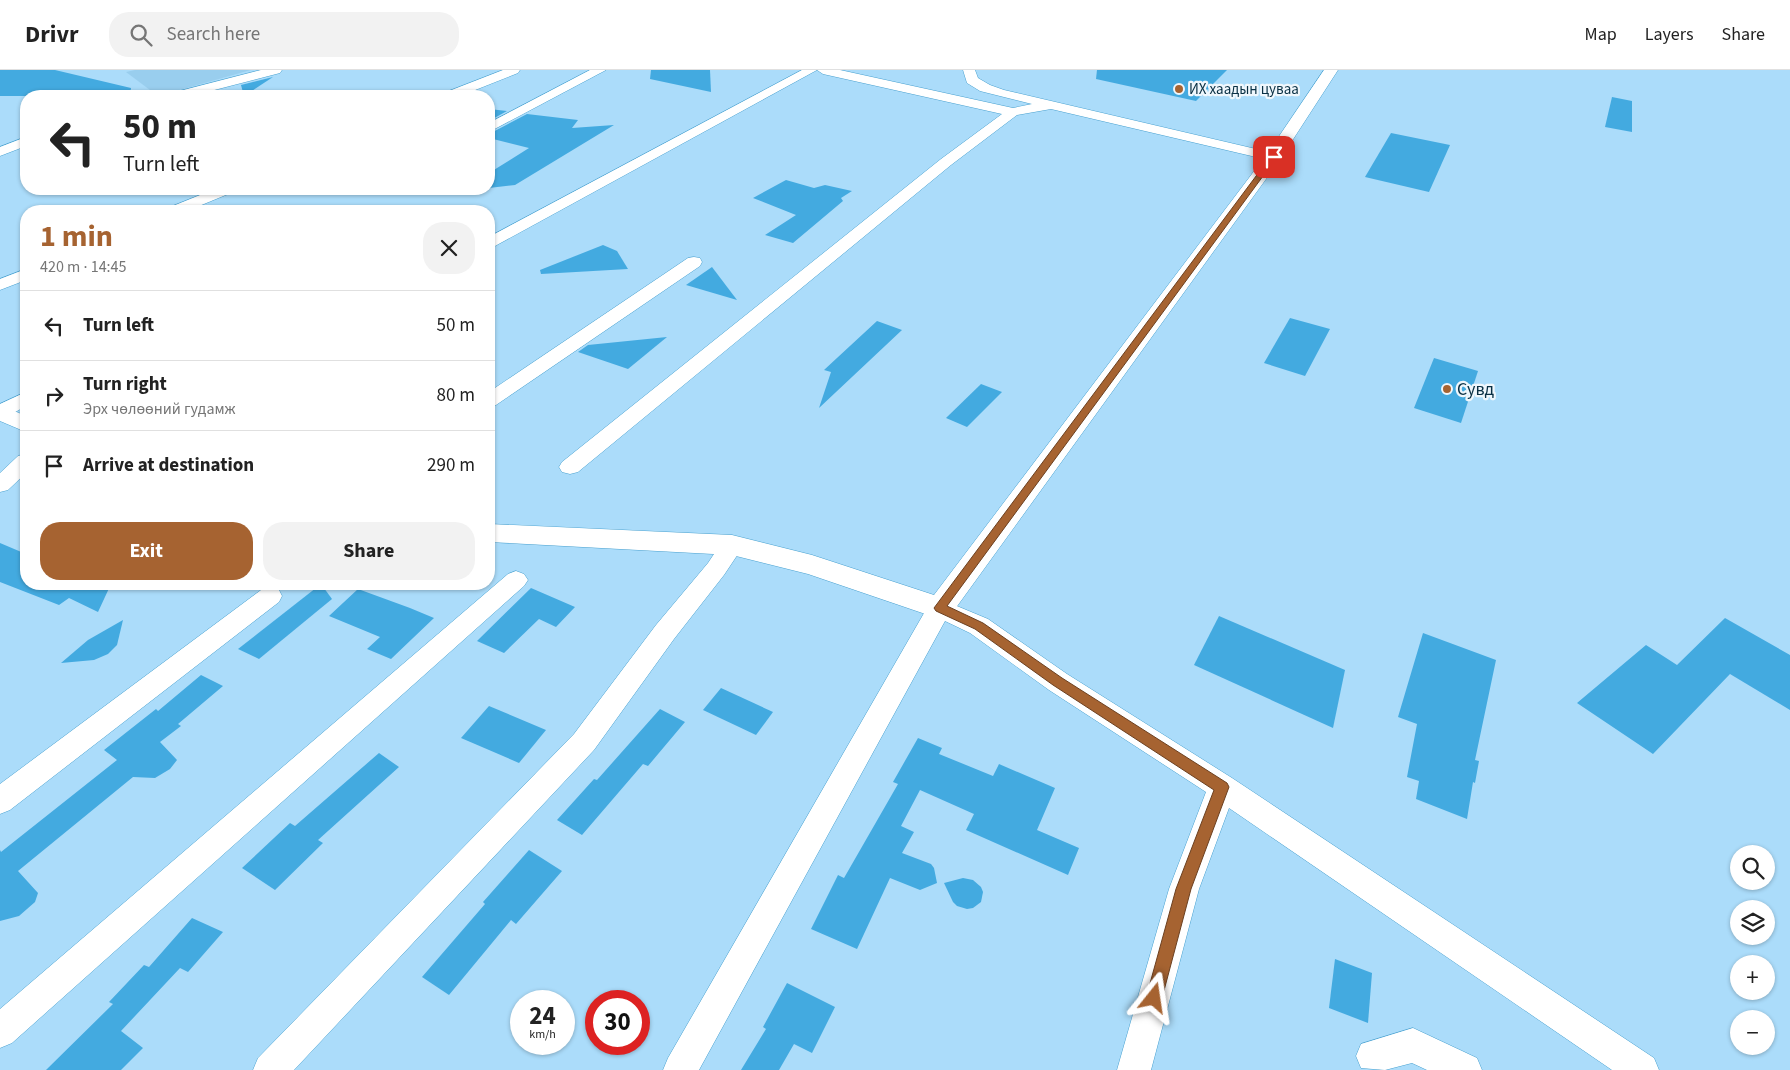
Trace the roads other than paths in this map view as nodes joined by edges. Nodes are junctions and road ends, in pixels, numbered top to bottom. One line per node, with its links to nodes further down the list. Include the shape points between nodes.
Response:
1 (276, 70): 8 (street)
2 (514, 70): 9 (street)
3 (600, 70): 12 (street)
4 (811, 70): 18 (street)
5 (823, 70): 11 (street)
6 (969, 70): 10 (street, via 972,80 985,88)
7 (1331, 70): 15 (main road)
8 (200, 90)
9 (464, 90)
10 (1051, 105): 11 (street); 15 (street)
11 (1014, 112): 27 (street, via 946,162)
12 (495, 125)
13 (20, 144): 14 (street)
14 (0, 152)
15 (1274, 157): 33 (main road)
16 (213, 195): 17 (street)
17 (189, 205)
18 (495, 240)
19 (694, 262): 22 (street)
20 (20, 277): 21 (street)
21 (0, 285)
22 (495, 397)
23 (20, 401): 24 (street)
24 (0, 412): 25 (main road)
25 (20, 422)
26 (20, 467): 28 (street)
27 (570, 467)
28 (0, 485)
29 (495, 533): 30 (main road)
30 (732, 544): 33 (main road, via 812,565); 38 (street, via 584,742)
31 (516, 580): 36 (street)
32 (270, 596): 35 (street)
33 (940, 608): 34 (street, via 979,626 1058,682); 39 (street)
34 (1222, 787): 40 (street, via 1184,889); 42 (street)
35 (0, 801)
36 (0, 1031)
37 (1373, 1056): 41 (street, via 1413,1045)
38 (270, 1070)
39 (680, 1070)
40 (1134, 1070)
41 (1465, 1070)
42 (1642, 1070)

